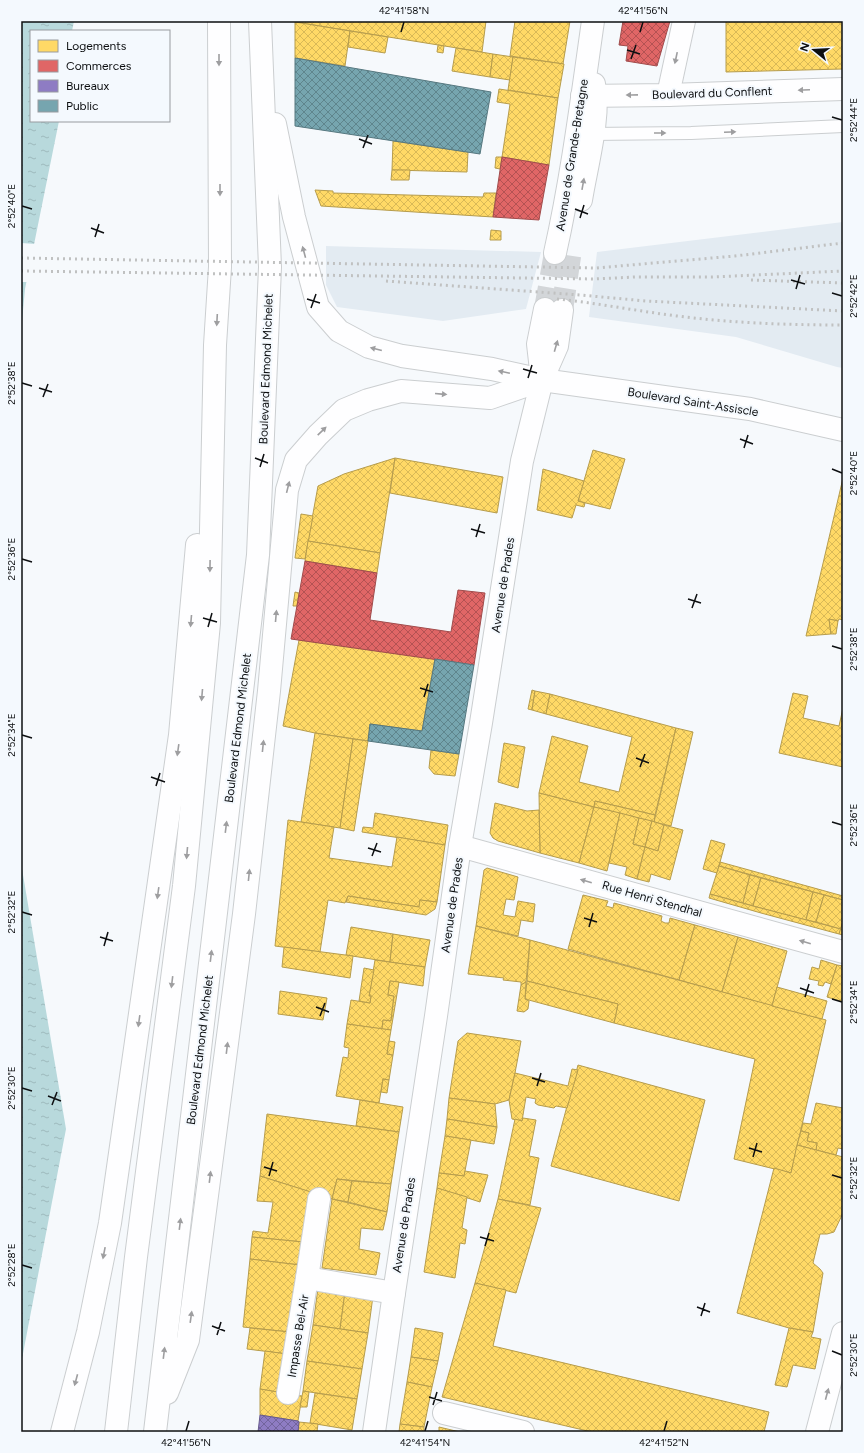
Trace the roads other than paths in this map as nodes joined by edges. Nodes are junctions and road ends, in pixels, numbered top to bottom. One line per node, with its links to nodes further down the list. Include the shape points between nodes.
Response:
1 (219, 21): 13 (main road, one-way to 13, via 220,267)
2 (260, 21): 5 (main road, Boulevard Edmond Michelet)
3 (592, 21): 8 (main road, Avenue de Grande-Bretagne, via 588,57)
4 (684, 21): 7 (main road, one-way to 7)
5 (262, 63): 14 (main road, Boulevard Saint-Assiscle, one-way to 5, via 492,369 402,356 369,347 339,331 318,307 294,217); 26 (main road, Boulevard Edmond Michelet, one-way to 5, via 258,555 270,267)
6 (843, 89): 7 (main road, Boulevard du Conflent, one-way to 7)
7 (668, 95): 8 (main road, Boulevard du Conflent, one-way to 8)
8 (589, 96): 10 (main road, Avenue de Grande-Bretagne)
9 (843, 126): 10 (lane, one-way to 9)
10 (584, 135): 11 (main road, Avenue de Grande-Bretagne)
11 (563, 252)
12 (553, 309): 14 (main road, via 538,344)
13 (215, 345): 19 (main road, one-way to 19, via 180,735); 20 (main road, one-way to 20, via 209,623 184,886)
14 (542, 380): 15 (main road, Boulevard Saint-Assiscle, via 750,409); 16 (main road, Avenue de Prades, via 522,461); 26 (main road, one-way to 14, via 188,1340 244,914 269,691 287,490 296,460 344,410 368,400 402,391 490,398)
15 (843, 430)
16 (460, 846): 17 (main road, Rue Henri Stendhal, one-way to 16); 22 (main road, Avenue de Prades)
17 (843, 952)
18 (319, 1198): 21 (main road, Impasse Bel-Air)
19 (110, 1223): 20 (main road); 27 (main road, one-way to 27, via 88,1332)
20 (136, 1257): 28 (main road)
21 (307, 1278): 22 (main road, Impasse Bel-Air); 24 (main road, Impasse Bel-Air)
22 (394, 1293): 29 (main road, Avenue de Prades)
23 (842, 1342): 31 (main road, one-way to 23)
24 (288, 1393)
25 (444, 1413): 30 (main road)
26 (156, 1426)
27 (62, 1432)
28 (116, 1432)
29 (374, 1432)
30 (523, 1432)
31 (817, 1432)

